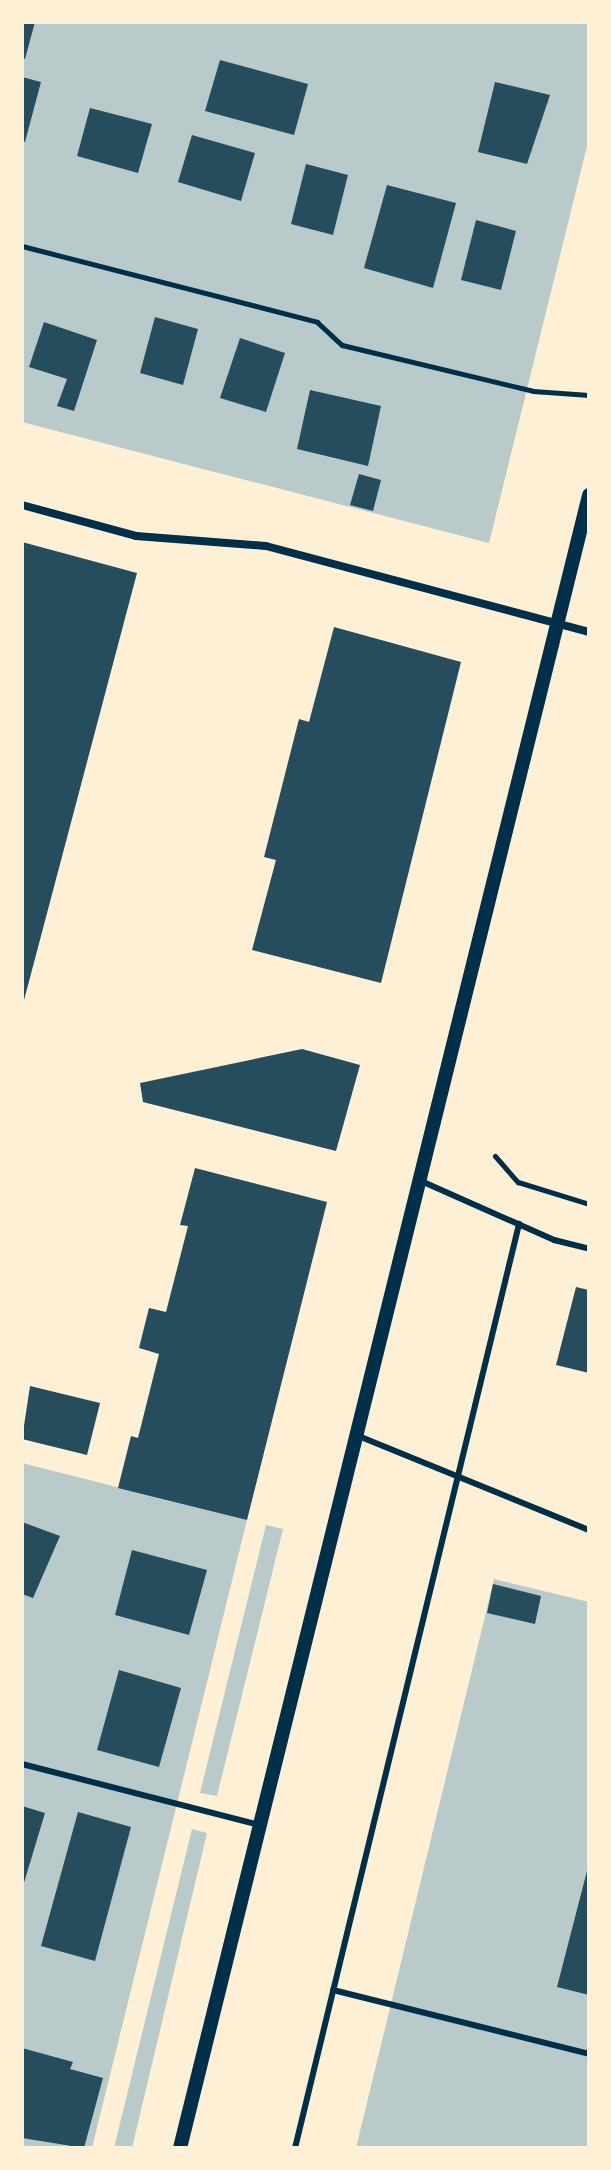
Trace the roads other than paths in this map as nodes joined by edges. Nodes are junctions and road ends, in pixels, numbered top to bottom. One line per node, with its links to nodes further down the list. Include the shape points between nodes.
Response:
1 (589, 495): 3 (street)
2 (22, 505): 3 (street, via 136,536 266,546)
3 (558, 624): 4 (street); 5 (street)
4 (589, 632)
5 (421, 1181): 6 (lane); 8 (street)
6 (519, 1224): 7 (lane); 9 (lane)
7 (589, 1249)
8 (356, 1435): 9 (lane); 12 (street)
9 (456, 1479): 10 (lane); 13 (lane)
10 (589, 1530)
11 (22, 1764): 12 (lane)
12 (259, 1825): 15 (street)
13 (333, 1990): 14 (lane); 16 (lane)
14 (589, 2054)
15 (180, 2148)
16 (295, 2148)

